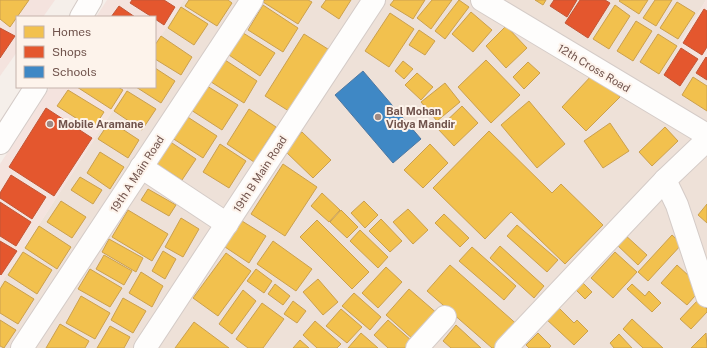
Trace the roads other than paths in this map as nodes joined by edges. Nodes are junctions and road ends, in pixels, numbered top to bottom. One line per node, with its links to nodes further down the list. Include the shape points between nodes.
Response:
1 (91, 0): 5 (street)
2 (252, 0): 10 (street, 19th A Main Road)
3 (374, 0): 12 (street, 19th B Main Road)
4 (482, 0): 7 (street, 12th Cross Road)
5 (82, 16)
6 (35, 88): 9 (street)
7 (707, 135)
8 (707, 140): 11 (street)
9 (0, 142)
10 (142, 167): 12 (street); 15 (street, 19th A Main Road)
11 (665, 180): 13 (street, via 677,205); 18 (street)
12 (227, 224): 16 (street, 19th B Main Road)
13 (707, 296)
14 (446, 317): 17 (street)
15 (22, 348)
16 (145, 348)
17 (417, 348)
18 (506, 348)

